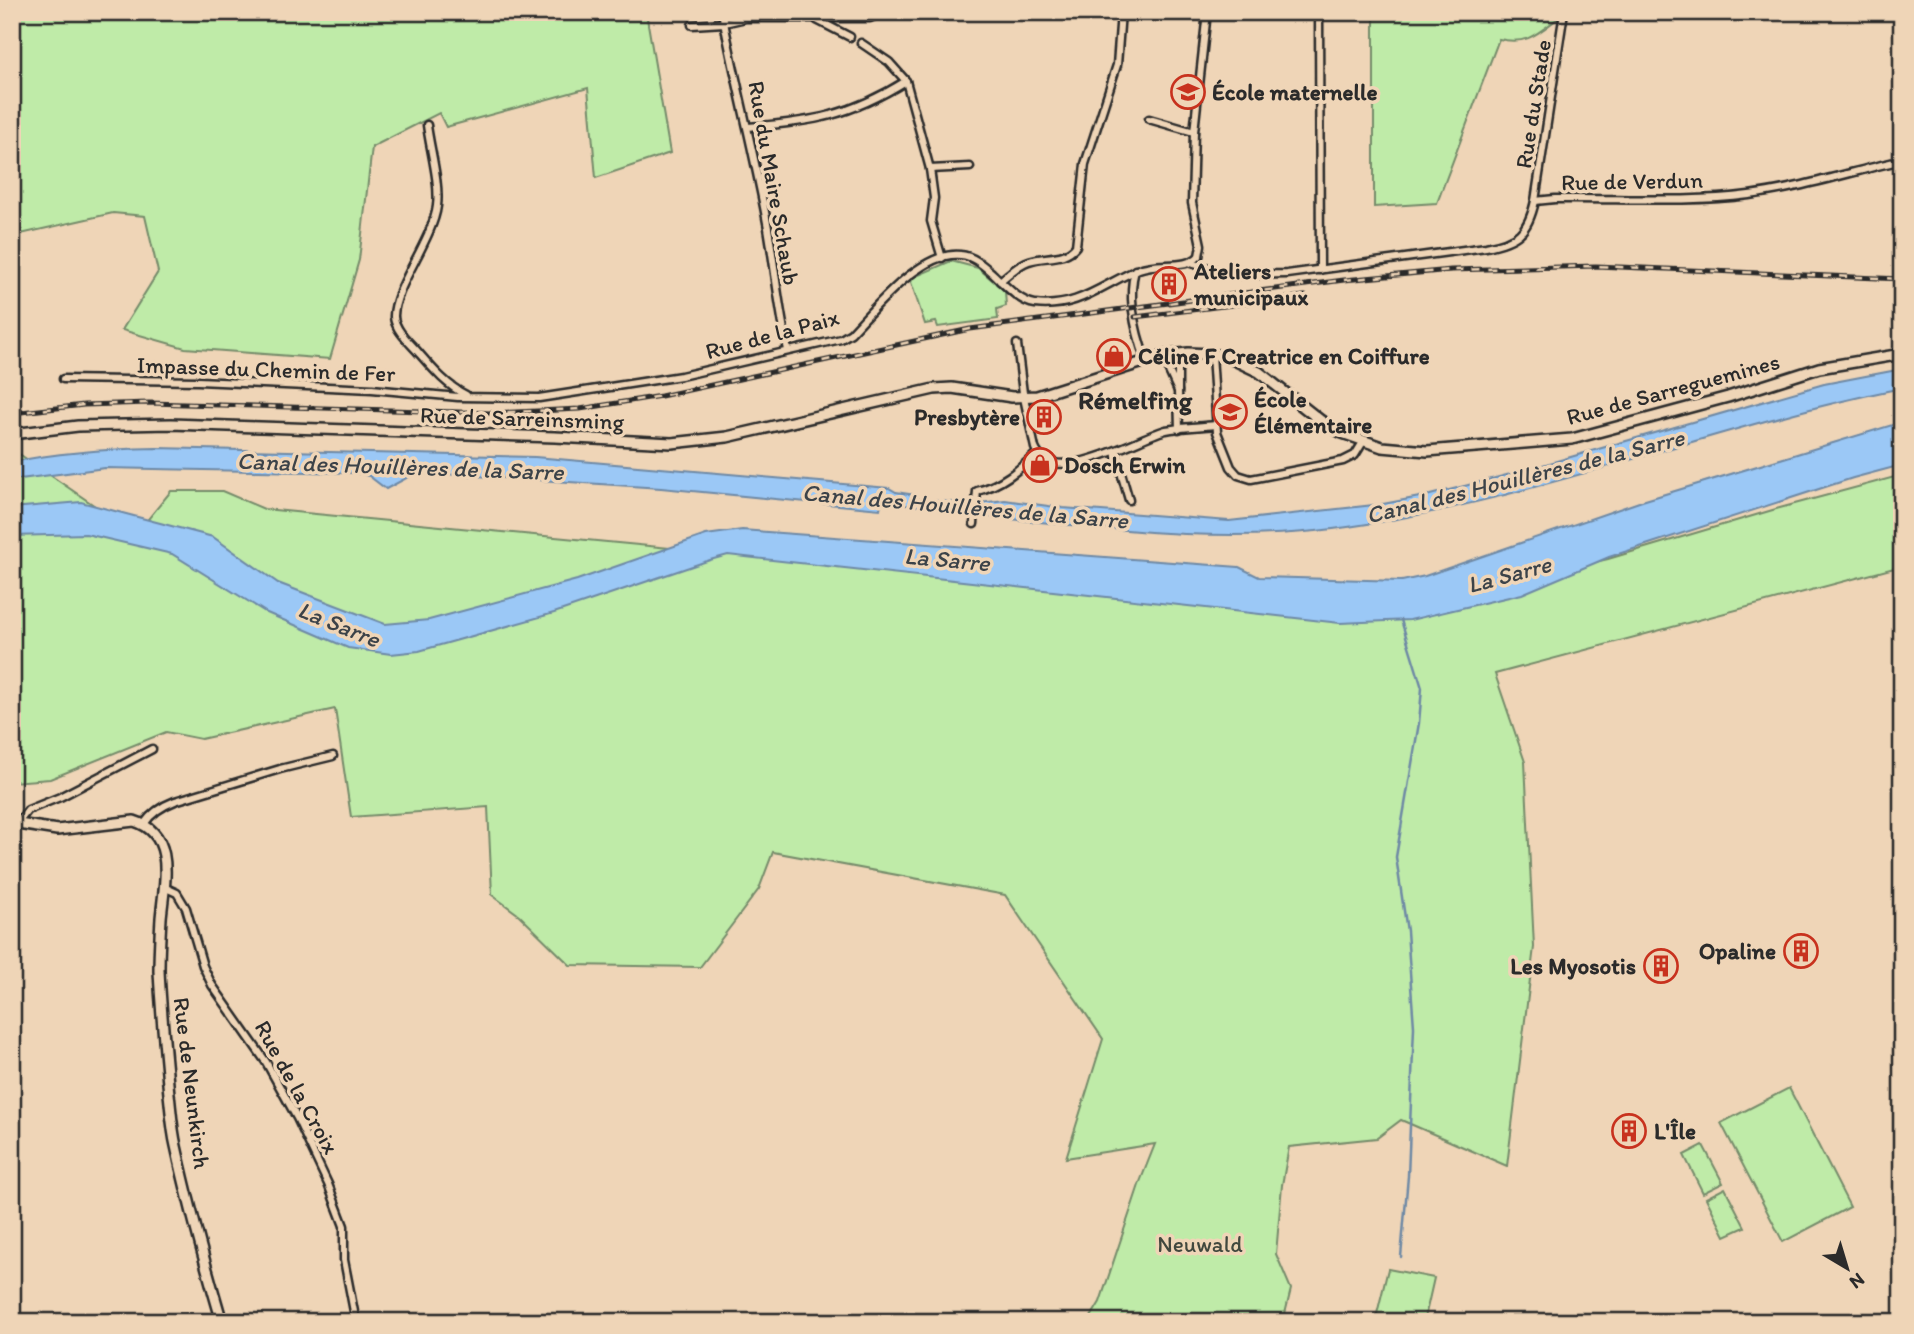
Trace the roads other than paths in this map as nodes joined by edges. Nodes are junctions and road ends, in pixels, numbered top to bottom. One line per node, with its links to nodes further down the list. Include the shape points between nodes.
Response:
1 (722, 12): 8 (street, Rue du Maire Schaub)
2 (884, 12): 7 (street, via 870,18)
3 (1121, 12): 28 (street, via 1117,65 1085,164 1076,246 1061,256 1028,261)
4 (1207, 12): 16 (street)
5 (1564, 12): 20 (street, Rue du Stade)
6 (1319, 13): 25 (street)
7 (815, 19): 8 (street, via 746,18); 10 (street)
8 (724, 23): 9 (street); 15 (street, Rue du Maire Schaub)
9 (692, 25)
10 (850, 37)
11 (861, 43): 12 (street, via 889,62)
12 (906, 82): 15 (street, via 832,117); 19 (street)
13 (1149, 120): 16 (street)
14 (427, 125): 39 (street, via 437,206 394,317 422,357)
15 (748, 127): 31 (street, Rue du Maire Schaub)
16 (1194, 132): 21 (street, via 1192,203)
17 (1902, 160): 20 (street, Rue de Verdun, via 1748,195)
18 (970, 167): 19 (street)
19 (930, 169): 22 (street, via 931,221)
20 (1535, 201): 25 (street, Rue de Verdun, via 1524,229 1505,243)
21 (1199, 256): 23 (street); 26 (street)
22 (942, 258): 28 (street, Rue de la Paix, via 967,256); 31 (street, Rue de la Paix, via 909,274 847,336)
23 (1191, 263): 24 (street, Rue de la Paix); 26 (street, Rue de Verdun)
24 (1135, 270): 27 (street, Rue de la Paix); 29 (street)
25 (1320, 270): 26 (street, Rue de Verdun, via 1252,275)
26 (1217, 272)
27 (1122, 278): 28 (street, Rue de la Paix, via 1080,299 1046,304 1030,303); 29 (street)
28 (1000, 281)
29 (1133, 294): 36 (street, via 1137,333)
30 (1017, 344): 40 (street)
31 (788, 350): 39 (street, Rue de la Paix, via 681,376 566,395)
32 (1178, 354): 33 (street, Rue de Sarreguemines); 35 (street, Rue de Sarreguemines); 38 (street)
33 (1212, 354): 41 (street); 44 (street, Rue de Sarreguemines, via 1259,372 1320,420)
34 (1902, 354): 44 (street, Rue de Sarreguemines, via 1819,368 1573,439 1427,451)
35 (1162, 356): 36 (street, Rue de Sarreguemines); 38 (street)
36 (1146, 361): 40 (street, Rue de Sarreguemines, via 1051,393)
37 (63, 379): 39 (street, Impasse du Chemin de Fer, via 198,381)
38 (1178, 391): 42 (street)
39 (468, 396)
40 (1024, 397): 43 (street, Rue de Sarreinsming, via 934,389 727,437 671,443 159,423); 46 (street)
41 (1215, 425): 42 (street); 44 (street, via 1231,467 1251,479 1347,460)
42 (1179, 429): 45 (street, via 1165,430)
43 (12, 434)
44 (1363, 442)
45 (1115, 452): 46 (street, via 1069,463 1053,462); 47 (street)
46 (1037, 453): 48 (street, via 977,494)
47 (1129, 500)
48 (974, 522)
49 (152, 749): 51 (street, via 29,810)
50 (333, 756): 52 (street, via 175,801 160,807)
51 (15, 824): 52 (street, via 57,830 119,821)
52 (144, 824): 53 (street, Rue de Neunkirch, via 162,845)
53 (166, 888): 54 (street, Rue de Neunkirch, via 159,970 175,1144); 55 (street, Rue de la Croix, via 177,893 186,908 212,985 266,1062 328,1184 344,1226 344,1260)
54 (222, 1322)
55 (356, 1322)

